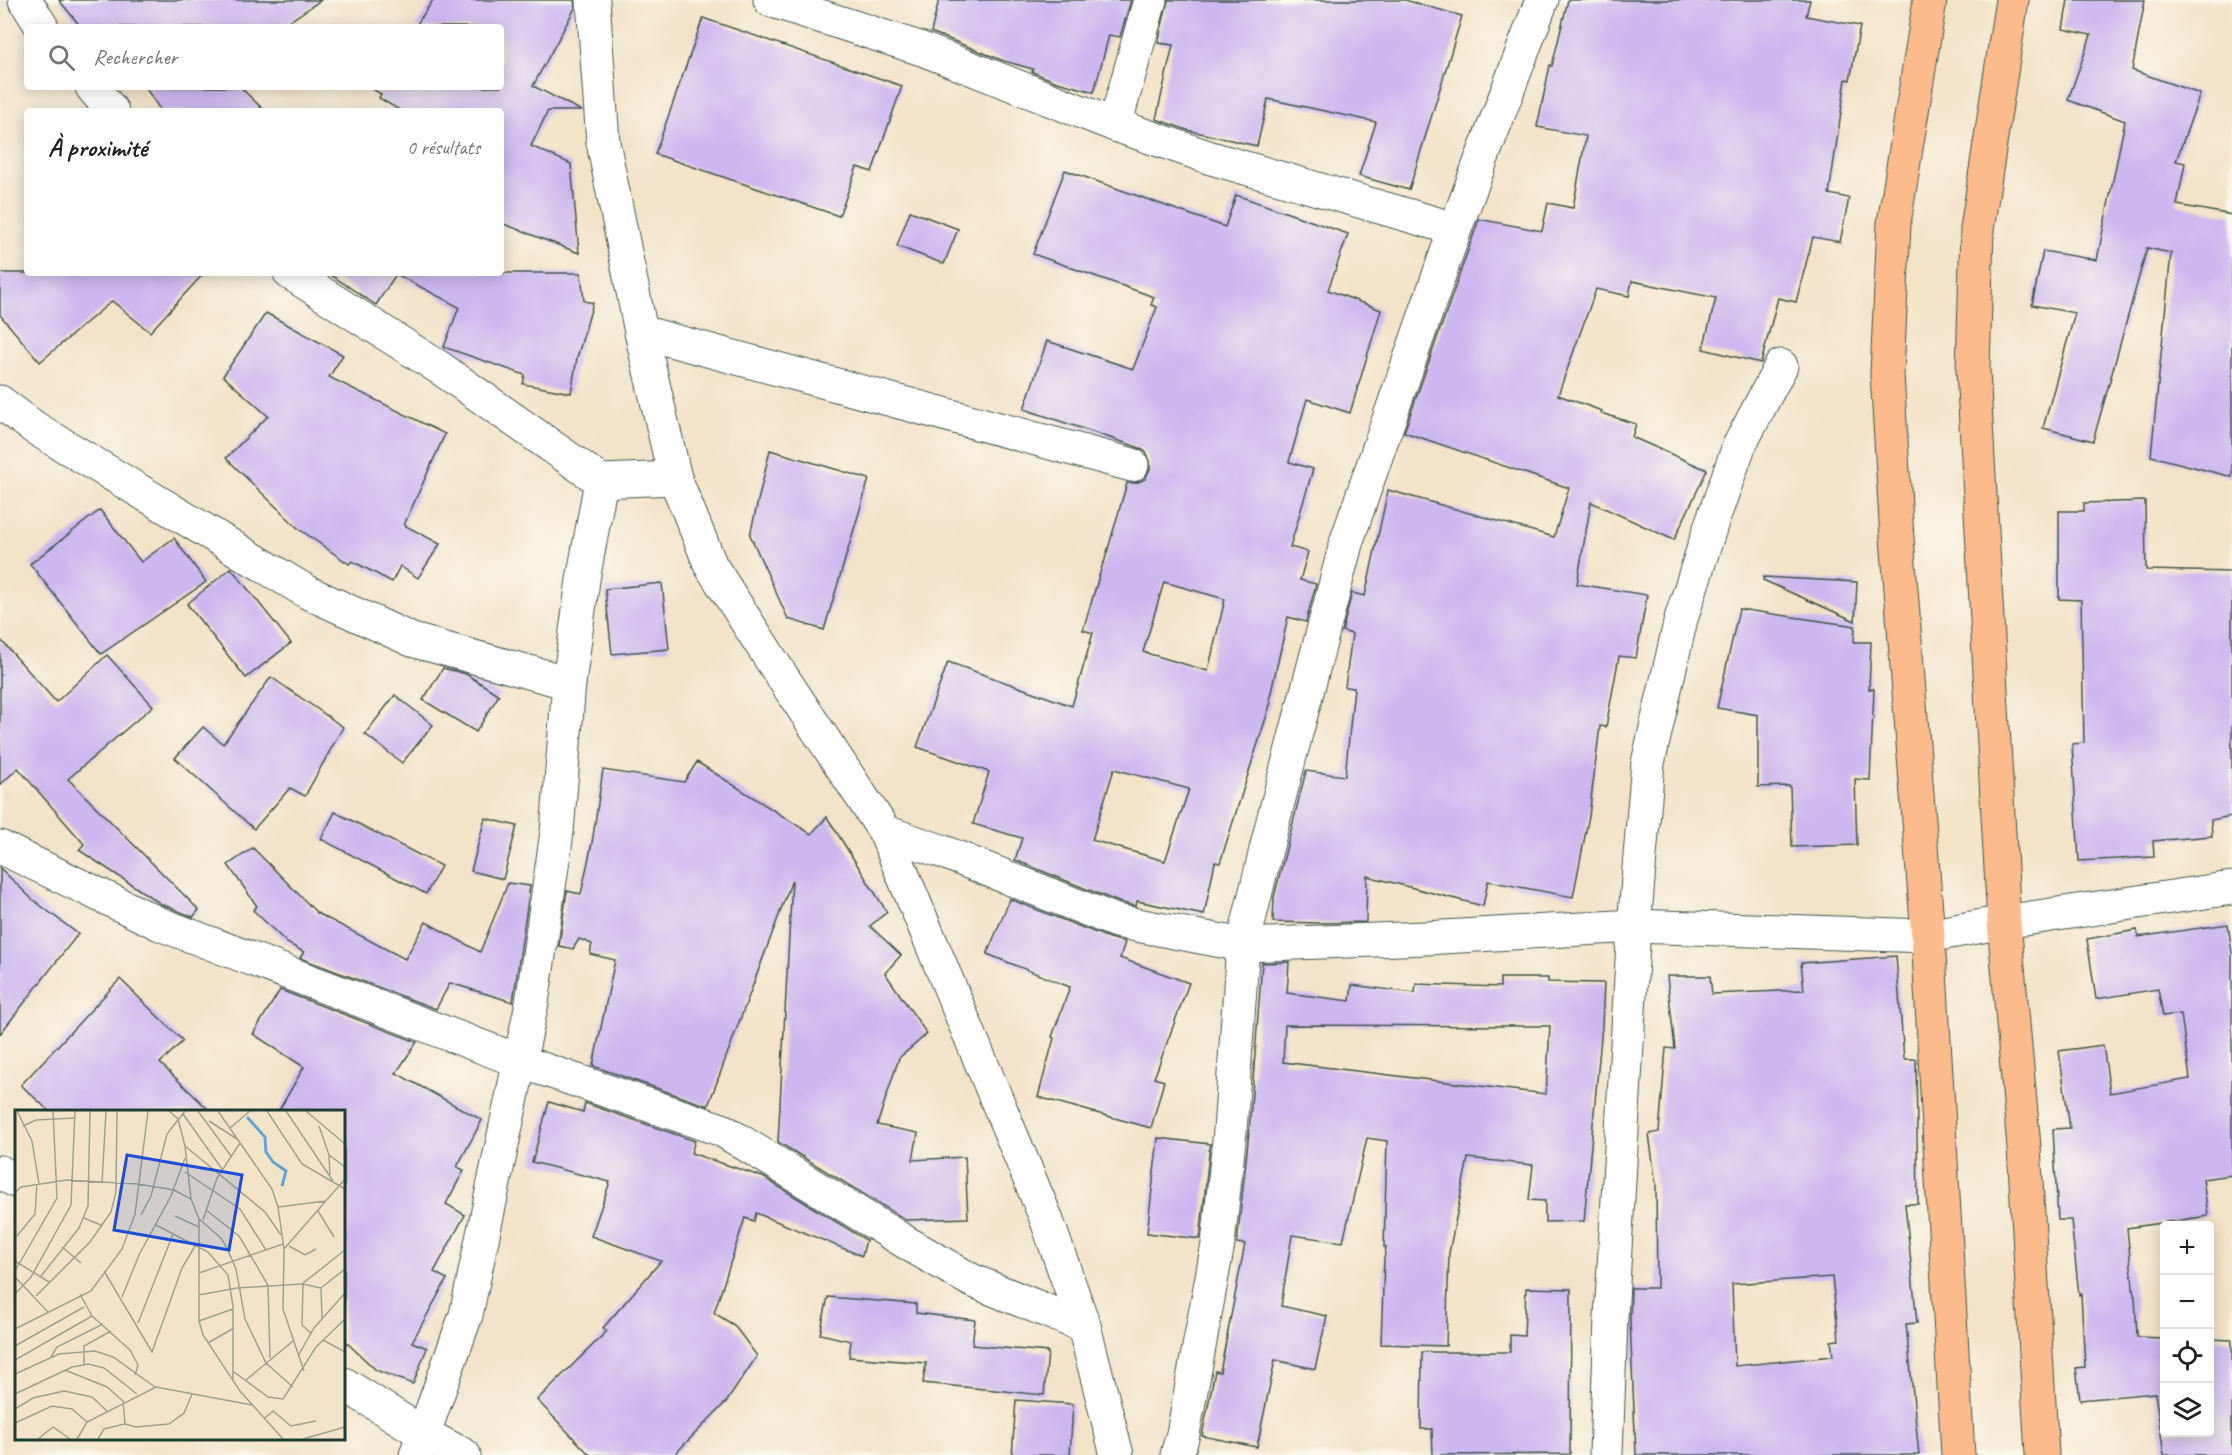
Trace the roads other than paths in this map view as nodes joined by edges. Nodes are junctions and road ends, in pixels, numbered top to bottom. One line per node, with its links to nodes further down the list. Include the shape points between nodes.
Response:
1 (25, 0): 8 (street)
2 (593, 0): 14 (street, via 603,142)
3 (770, 0): 11 (street, via 922,49)
4 (1150, 0): 11 (street)
5 (1542, 0): 12 (street)
6 (1930, 0): 26 (main road, via 1894,224 1887,374)
7 (2012, 0): 24 (main road, via 1977,229 1973,370)
8 (40, 24)
9 (94, 90): 10 (street)
10 (110, 108)
11 (1115, 125): 12 (street, via 1211,158)
12 (1455, 229): 27 (street, via 1347,540)
13 (295, 276): 19 (street, via 440,368)
14 (642, 332): 17 (street); 18 (street)
15 (1781, 366): 25 (street, via 1739,447 1681,619 1648,763)
16 (0, 402): 20 (street, via 35,428 309,593 412,640)
17 (1132, 465)
18 (675, 478): 19 (street); 21 (street, via 711,566)
19 (601, 481): 20 (street, via 582,580)
20 (569, 683): 28 (street, via 557,832 532,1003)
21 (885, 832): 27 (street, via 1116,921); 31 (street, via 1046,1218)
22 (0, 847): 28 (street, via 160,924)
23 (2232, 888): 24 (street)
24 (2004, 922): 26 (street); 39 (main road, via 2024,1147)
25 (1634, 926): 26 (street); 27 (street); 37 (street)
26 (1928, 936): 38 (main road)
27 (1243, 945): 36 (street, via 1218,1244)
28 (519, 1061): 31 (street, via 722,1130 972,1280); 33 (street, via 466,1315)
29 (0, 1172): 30 (street)
30 (15, 1180)
31 (1084, 1326): 35 (street)
32 (345, 1385): 33 (street)
33 (420, 1444): 34 (street)
34 (464, 1455)
35 (1117, 1455)
36 (1177, 1455)
37 (1606, 1455)
38 (1958, 1455)
39 (2042, 1455)

